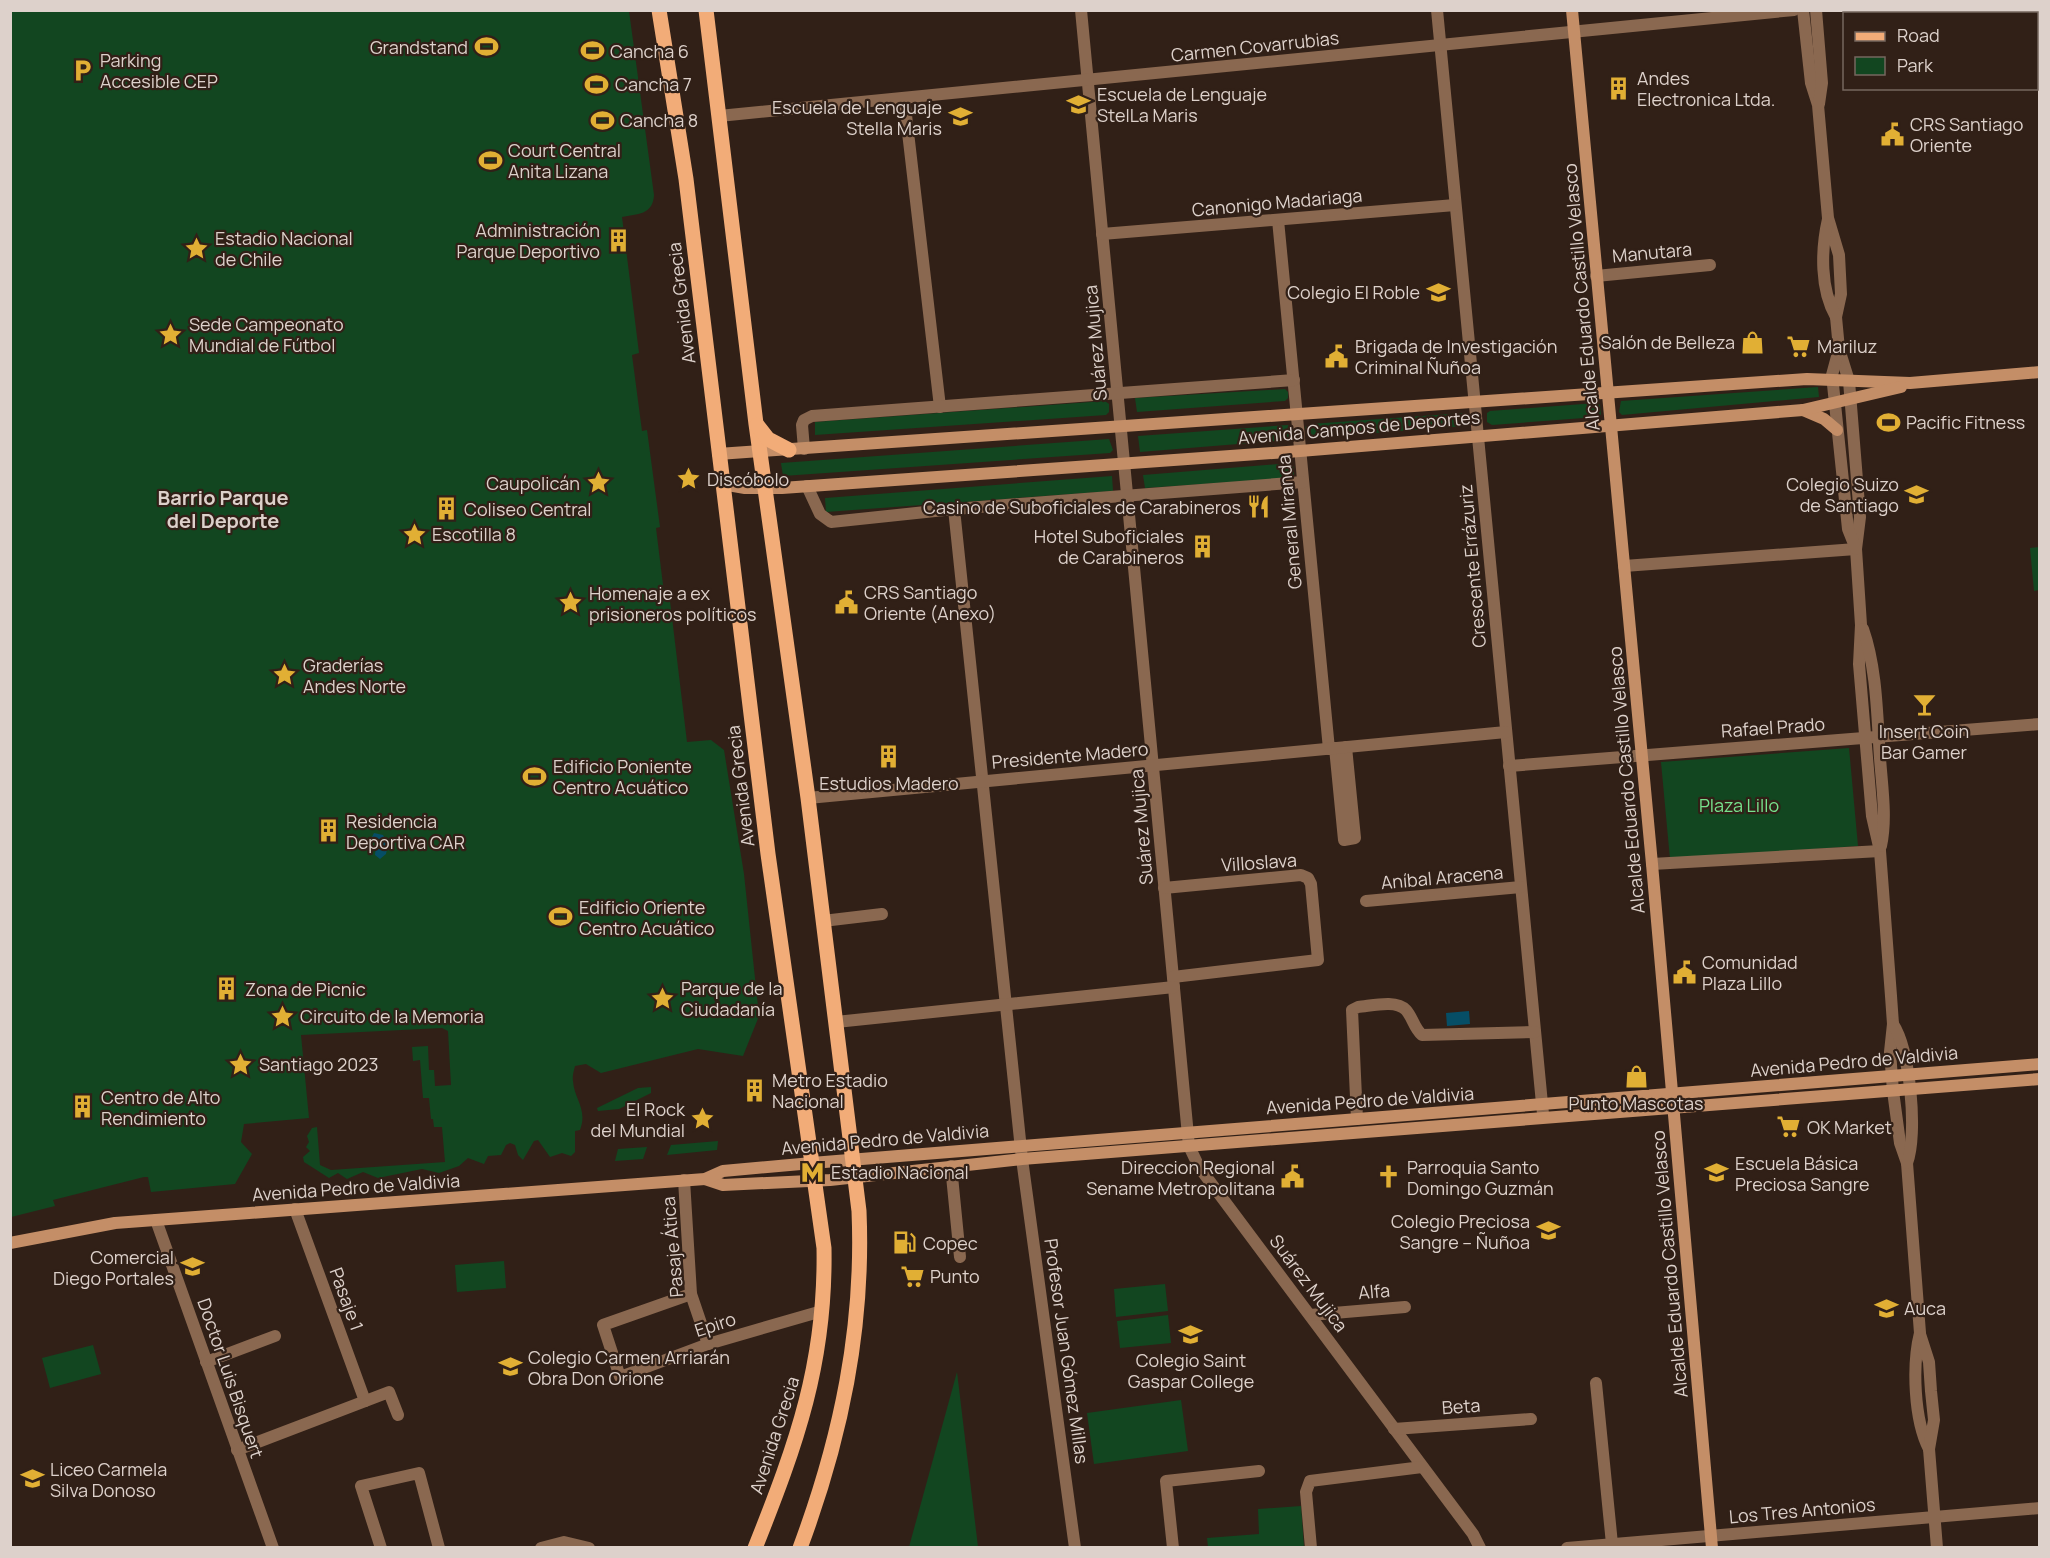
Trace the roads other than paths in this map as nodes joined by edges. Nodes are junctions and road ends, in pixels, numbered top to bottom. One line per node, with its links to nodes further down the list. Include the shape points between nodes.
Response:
1 (659, 10): 42 (main road, Avenida Grecia, via 687,187)
2 (706, 10): 14 (main road)
3 (1081, 10): 11 (street, Suárez Mujica)
4 (1437, 10): 10 (street, Crescente Errázuriz)
5 (1572, 10): 9 (main road, Alcalde Eduardo Castillo Velasco)
6 (1794, 10): 9 (street, Carmen Covarrubias)
7 (1803, 10): 13 (street, via 1811,83)
8 (1816, 10): 13 (street, via 1822,82)
9 (1574, 32): 10 (street, Carmen Covarrubias); 19 (main road, Alcalde Eduardo Castillo Velasco)
10 (1441, 45): 11 (street, Carmen Covarrubias); 15 (street, Crescente Errázuriz)
11 (1088, 80): 12 (street, Carmen Covarrubias); 17 (street, Suárez Mujica)
12 (904, 98): 14 (street, Carmen Covarrubias); 31 (street)
13 (1818, 105): 20 (street, via 1828,218 1823,248 1826,287 1836,317)
14 (719, 116): 34 (main road)
15 (1455, 205): 16 (street, Canonigo Madariaga); 28 (street, Crescente Errázuriz)
16 (1278, 220): 17 (street, Canonigo Madariaga); 22 (street, General Miranda)
17 (1102, 234): 27 (street, Suárez Mujica)
18 (1710, 265): 19 (street, Manutara)
19 (1596, 276): 26 (main road, Alcalde Eduardo Castillo Velasco)
20 (1839, 349): 23 (street); 24 (street)
21 (2040, 372): 25 (main road, Avenida Campos de Deportes)
22 (1294, 380): 27 (street); 33 (street, General Miranda)
23 (1832, 380): 24 (main road, Avenida Campos de Deportes); 26 (main road, Avenida Campos de Deportes); 30 (street)
24 (1849, 381): 25 (main road, Avenida Campos de Deportes); 29 (street)
25 (1910, 383): 29 (main road, Avenida Campos de Deportes)
26 (1609, 393): 28 (main road, Avenida Campos de Deportes); 35 (main road, Alcalde Eduardo Castillo Velasco)
27 (1118, 394): 31 (street); 36 (street, Suárez Mujica)
28 (1474, 400): 33 (main road, Avenida Campos de Deportes); 38 (street, Crescente Errázuriz)
29 (1851, 400): 30 (main road, Avenida Campos de Deportes); 50 (street, via 1860,517)
30 (1834, 402): 32 (main road, Avenida Campos de Deportes); 37 (street)
31 (940, 407): 39 (street, via 809,417 802,425)
32 (1803, 410): 35 (main road, Avenida Campos de Deportes); 37 (main road)
33 (1297, 413): 36 (main road, Avenida Campos de Deportes); 41 (street, General Miranda)
34 (756, 423): 39 (main road, via 768,439); 40 (main road)
35 (1611, 425): 38 (main road, Avenida Campos de Deportes); 51 (main road, Alcalde Eduardo Castillo Velasco)
36 (1120, 426): 39 (main road, Avenida Campos de Deportes); 43 (street, Suárez Mujica)
37 (1837, 430): 50 (street, via 1848,529)
38 (1478, 436): 41 (main road, Avenida Campos de Deportes); 54 (street, Crescente Errázuriz)
39 (796, 449): 40 (main road, Avenida Campos de Deportes)
40 (760, 451): 42 (main road, Avenida Campos de Deportes); 47 (main road)
41 (1300, 451): 43 (main road, Avenida Campos de Deportes); 44 (street, General Miranda)
42 (718, 454): 45 (main road, Avenida Grecia)
43 (1124, 463): 46 (main road, Avenida Campos de Deportes); 48 (street, Suárez Mujica)
44 (1303, 482): 48 (street); 57 (street, General Miranda)
45 (722, 484): 47 (main road, Avenida Campos de Deportes); 91 (main road, Avenida Grecia, via 768,854)
46 (807, 486): 47 (main road, Avenida Campos de Deportes); 49 (street, via 820,514 831,522)
47 (765, 489): 62 (main road)
48 (1127, 495): 49 (street); 59 (street, Suárez Mujica)
49 (954, 509): 61 (street, Profesor Juan Gómez Millas)
50 (1856, 549): 51 (street); 52 (street)
51 (1624, 566): 58 (main road, Alcalde Eduardo Castillo Velasco)
52 (1861, 625): 55 (street, via 1872,664); 56 (street)
53 (2040, 724): 55 (street, Rafael Prado)
54 (1506, 732): 57 (street, Presidente Madero); 60 (street, Crescente Errázuriz)
55 (1878, 737): 56 (street, Rafael Prado); 63 (street, via 1883,813)
56 (1865, 738): 58 (street, Rafael Prado); 63 (street, via 1872,816)
57 (1336, 748): 57 (street, via 1344,840 1355,838); 59 (street, Presidente Madero)
58 (1641, 756): 60 (street, Rafael Prado); 64 (main road, Alcalde Eduardo Castillo Velasco)
59 (1153, 766): 61 (street, Presidente Madero); 66 (street, Suárez Mujica)
60 (1509, 766): 65 (street, Crescente Errázuriz)
61 (982, 782): 62 (street, Presidente Madero); 71 (street, Profesor Juan Gómez Millas)
62 (808, 798): 69 (main road)
63 (1880, 851): 64 (street); 73 (street)
64 (1652, 864): 81 (main road, Alcalde Eduardo Castillo Velasco)
65 (1521, 887): 67 (street, Aníbal Aracena); 74 (street, Crescente Errázuriz)
66 (1164, 888): 70 (street, Suárez Mujica); 70 (street, Villoslava, via 1301,875 1311,884 1318,960)
67 (1366, 901)
68 (882, 914): 69 (street)
69 (823, 921): 72 (main road)
70 (1173, 982): 71 (street, Villoslava); 86 (street, Suárez Mujica)
71 (1005, 1005): 72 (street, Villoslava); 87 (street, Profesor Juan Gómez Millas)
72 (836, 1022): 90 (main road)
73 (1893, 1024): 76 (street, via 1903,1041); 77 (street)
74 (1535, 1032): 82 (street, Crescente Errázuriz); 84 (street, via 1422,1035 1400,1006 1358,1006 1352,1010)
75 (2040, 1064): 76 (main road, Avenida Pedro de Valdivia)
76 (1908, 1075): 77 (main road, Avenida Pedro de Valdivia); 79 (street)
77 (1892, 1076): 80 (street); 81 (main road, Avenida Pedro de Valdivia)
78 (2040, 1079): 79 (main road, Avenida Pedro de Valdivia)
79 (1909, 1090): 80 (main road, Avenida Pedro de Valdivia); 92 (street, via 1912,1140)
80 (1893, 1091): 83 (main road, Avenida Pedro de Valdivia); 92 (street)
81 (1673, 1095): 82 (main road, Avenida Pedro de Valdivia); 83 (main road, Alcalde Eduardo Castillo Velasco)
82 (1542, 1105): 84 (main road, Avenida Pedro de Valdivia); 85 (street, Crescente Errázuriz)
83 (1674, 1108): 85 (main road, Avenida Pedro de Valdivia); 119 (main road, Alcalde Eduardo Castillo Velasco)
84 (1357, 1119): 86 (main road, Avenida Pedro de Valdivia)
85 (1544, 1119): 88 (main road, Avenida Pedro de Valdivia)
86 (1188, 1132): 87 (main road, Avenida Pedro de Valdivia); 88 (street, Suárez Mujica)
87 (1020, 1146): 89 (street, Profesor Juan Gómez Millas); 90 (main road, Avenida Pedro de Valdivia)
88 (1189, 1146): 89 (main road, Avenida Pedro de Valdivia); 105 (street, Suárez Mujica, via 1199,1167)
89 (1022, 1159): 93 (main road, Avenida Pedro de Valdivia); 128 (street, Profesor Juan Gómez Millas)
90 (854, 1160): 91 (main road, Avenida Pedro de Valdivia); 94 (main road)
91 (812, 1163): 95 (main road, Avenida Pedro de Valdivia, via 723,1171); 97 (main road, Avenida Grecia)
92 (1906, 1163): 118 (street, via 1920,1333 1916,1378 1922,1430 1929,1449)
93 (951, 1166): 94 (main road, Avenida Pedro de Valdivia); 101 (street)
94 (856, 1178): 97 (main road, Avenida Pedro de Valdivia); 127 (main road, via 860,1272 853,1350 830,1457)
95 (705, 1179): 96 (main road, Avenida Pedro de Valdivia); 97 (main road, Avenida Pedro de Valdivia, via 723,1185)
96 (684, 1180): 98 (main road, Avenida Pedro de Valdivia); 102 (street, Pasaje Ática)
97 (815, 1181): 104 (main road, Avenida Grecia, via 824,1248)
98 (295, 1209): 99 (main road, Avenida Pedro de Valdivia); 110 (street, Pasaje 1)
99 (156, 1220): 100 (main road, Avenida Pedro de Valdivia, via 94,1226); 108 (street, Doctor Luis Bisquert)
100 (10, 1243)
101 (960, 1257)
102 (691, 1294): 107 (street, Pasaje Ática); 107 (street, Epiro, via 603,1325 621,1377)
103 (1405, 1307): 105 (street, Alfa)
104 (822, 1311): 107 (street, Epiro); 126 (main road, Avenida Grecia, via 817,1359 802,1422)
105 (1311, 1316): 113 (street, Suárez Mujica)
106 (275, 1336): 108 (street)
107 (708, 1344)
108 (206, 1362): 114 (street, Doctor Luis Bisquert)
109 (1596, 1383): 120 (street)
110 (365, 1401): 111 (street, via 389,1392); 114 (street)
111 (398, 1415)
112 (1531, 1419): 113 (street, Beta)
113 (1394, 1430): 115 (street, Suárez Mujica)
114 (237, 1450): 121 (street, Doctor Luis Bisquert)
115 (1422, 1467): 130 (street, via 1310,1481 1306,1492); 131 (street, Suárez Mujica)
116 (1259, 1471): 129 (street, via 1166,1481)
117 (2040, 1508): 118 (street, Los Tres Antonios)
118 (1934, 1517): 119 (street, Los Tres Antonios); 133 (street)
119 (1711, 1541): 120 (street, Los Tres Antonios)
120 (1612, 1544): 132 (street, Los Tres Antonios)
121 (273, 1548)
122 (381, 1548): 123 (street, via 361,1486 420,1473)
123 (439, 1548)
124 (541, 1548): 125 (street, via 564,1542)
125 (589, 1548)
126 (755, 1548)
127 (800, 1548)
128 (1075, 1548)
129 (1173, 1548)
130 (1311, 1548)
131 (1480, 1548)
132 (1567, 1548)
133 (1937, 1548)

